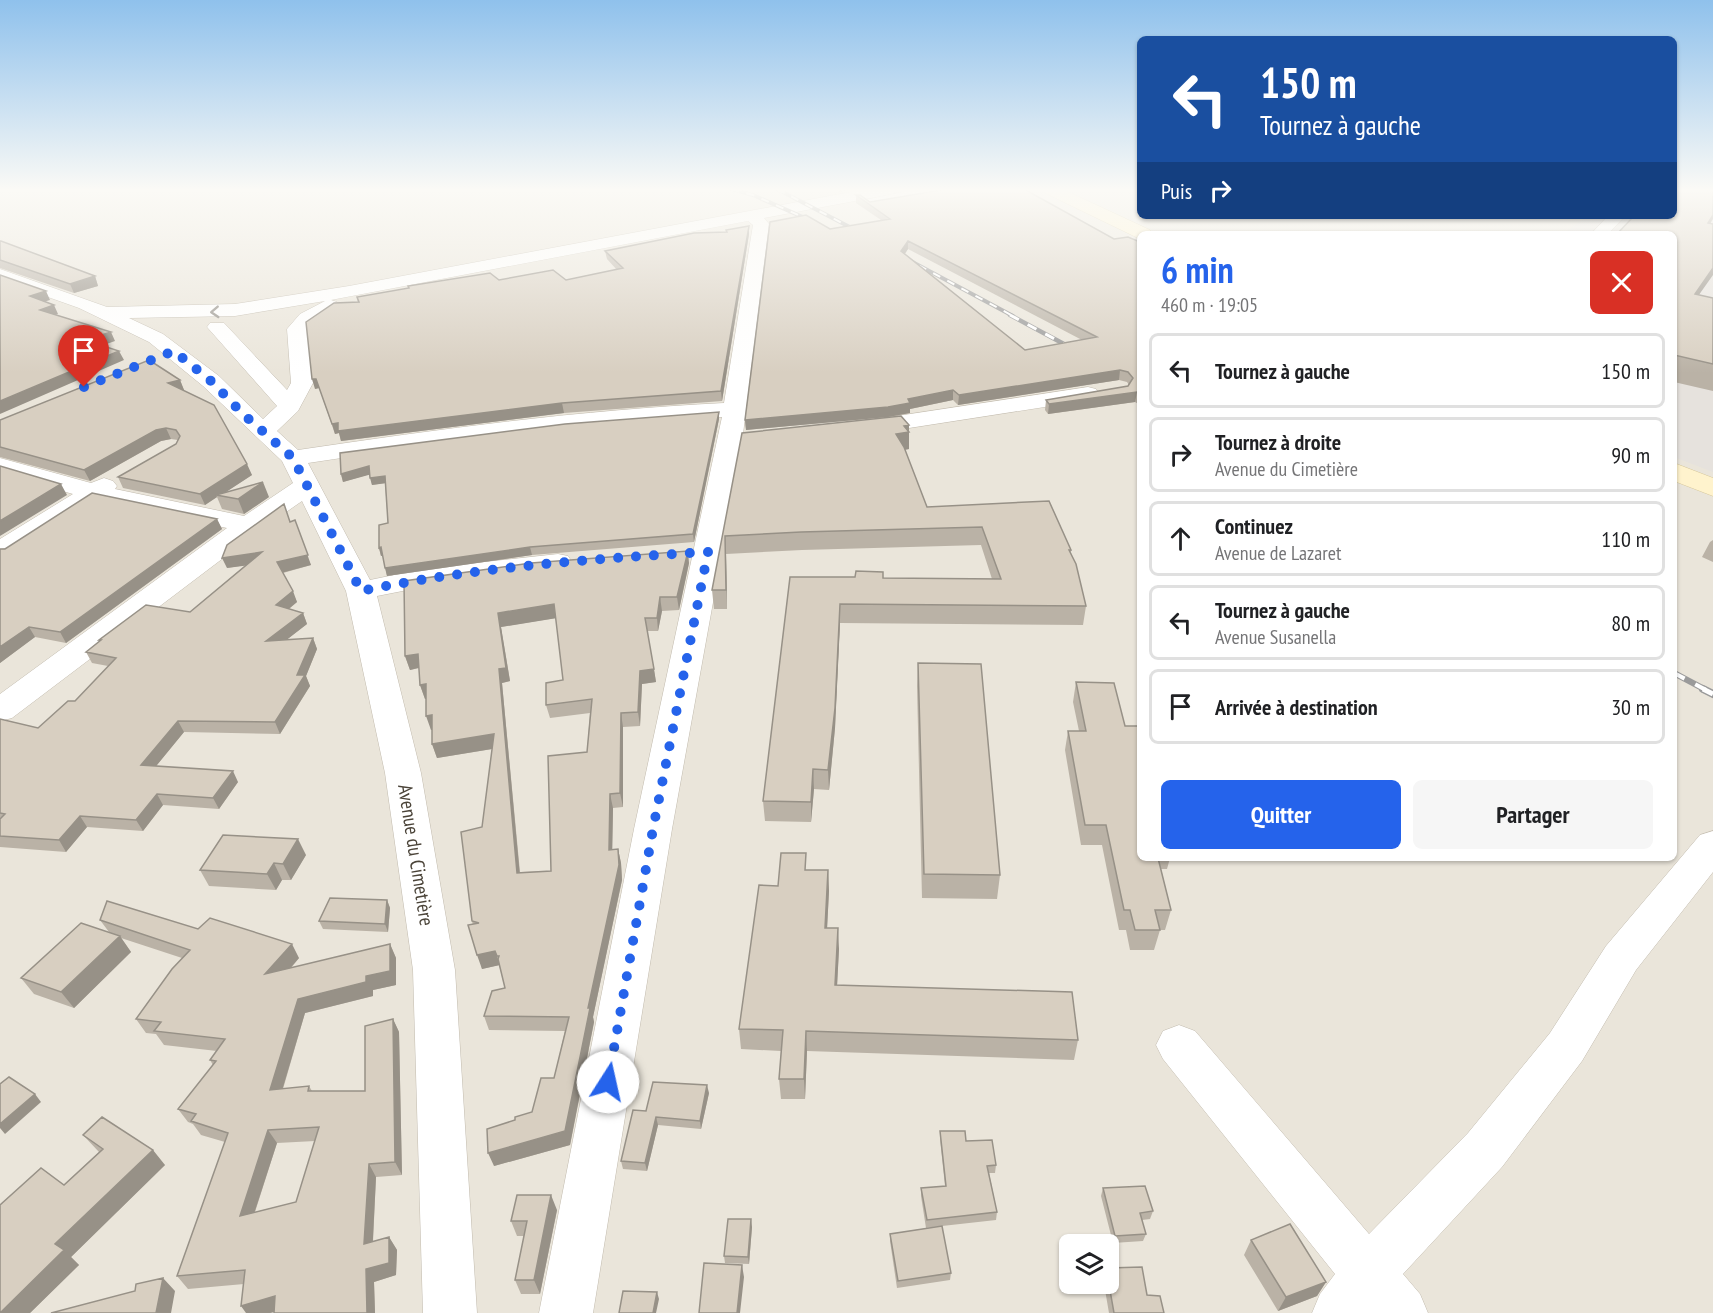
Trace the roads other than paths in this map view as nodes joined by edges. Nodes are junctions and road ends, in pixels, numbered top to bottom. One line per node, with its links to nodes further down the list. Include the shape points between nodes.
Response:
1 (585, 250): 6 (street, one-way to 6, via 235,310)
2 (606, 250): 5 (street)
3 (754, 250): 9 (street)
4 (0, 274): 6 (street)
5 (330, 306): 8 (street, via 307,318 297,329 302,383); 8 (street, via 207,329)
6 (104, 312): 8 (street, via 165,345 211,381)
7 (1107, 391): 10 (street)
8 (277, 418): 12 (street, Avenue du Cimetière)
9 (739, 430): 12 (street, via 672,412 400,441); 26 (street, via 697,553 653,829)
10 (843, 430)
11 (0, 465): 16 (street)
12 (299, 472): 17 (street); 20 (street, Avenue du Cimetière)
13 (1677, 472): 15 (main road)
14 (122, 476): 16 (street)
15 (1713, 488)
16 (93, 492): 17 (street); 18 (street)
17 (249, 525): 21 (street)
18 (0, 551)
19 (588, 559): 20 (street, via 505,566)
20 (361, 591): 25 (street, Avenue du Cimetière, via 404,773 434,970)
21 (0, 710)
22 (1713, 845): 24 (street, via 1621,958 1566,1047 1485,1150)
23 (1179, 1045): 24 (street)
24 (1369, 1272): 27 (street); 28 (street)
25 (450, 1313)
26 (566, 1313)
27 (1339, 1313)
28 (1401, 1313)

